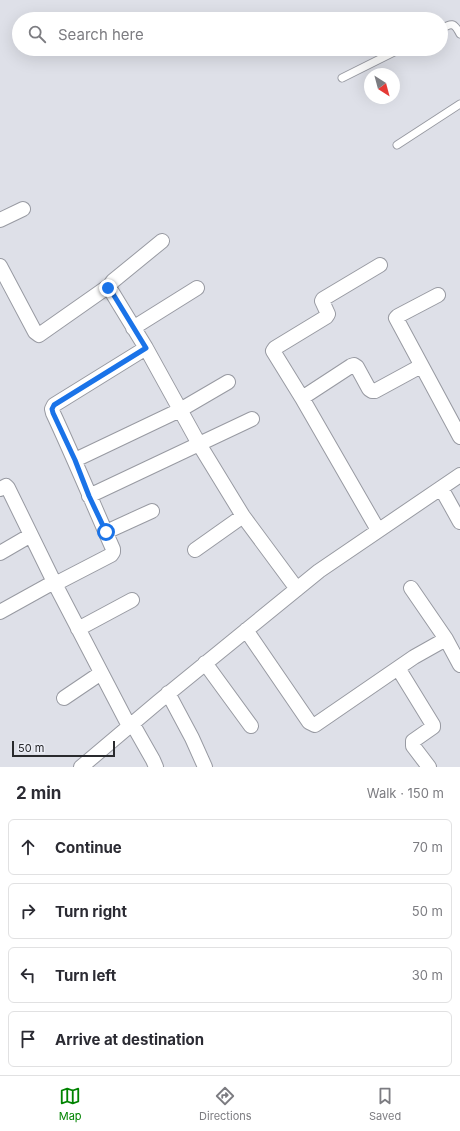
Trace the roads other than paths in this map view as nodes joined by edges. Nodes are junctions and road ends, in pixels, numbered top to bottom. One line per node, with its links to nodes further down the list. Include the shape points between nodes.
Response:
1 (448, 25): 2 (lane, via 453,24)
2 (460, 34)
3 (386, 56): 4 (lane)
4 (342, 78)
5 (460, 104): 6 (lane)
6 (397, 145)
7 (23, 209): 8 (street)
8 (0, 220)
9 (162, 240): 12 (street)
10 (380, 265): 19 (street, via 323,299 322,303 328,314 326,317 273,350)
11 (0, 266): 12 (street, via 35,332 39,335)
12 (108, 288): 15 (street)
13 (197, 288): 15 (street)
14 (438, 295): 17 (street, via 396,318)
15 (134, 328): 16 (street)
16 (146, 348): 20 (street); 24 (street, via 54,405 53,413)
17 (421, 366): 19 (street, via 372,392 354,365); 22 (street)
18 (228, 382): 20 (street)
19 (302, 398): 32 (street)
20 (180, 410): 23 (street); 24 (street)
21 (252, 419): 23 (street)
22 (460, 438)
23 (199, 444): 28 (street); 30 (street)
24 (75, 460): 28 (street)
25 (460, 475): 26 (street)
26 (441, 488): 31 (street); 32 (street)
27 (0, 490): 34 (street, via 6,486 8,488)
28 (89, 496): 33 (street)
29 (152, 511): 33 (street)
30 (243, 516): 35 (street); 39 (street)
31 (460, 522)
32 (378, 530): 39 (street)
33 (106, 532): 37 (street, via 113,549 111,555)
34 (31, 535): 36 (street); 37 (street)
35 (195, 550)
36 (0, 553)
37 (55, 583): 41 (street); 42 (street)
38 (411, 588): 44 (street)
39 (297, 589): 43 (street)
40 (132, 600): 42 (street)
41 (0, 612)
42 (78, 629): 48 (street)
43 (246, 630): 45 (street); 47 (street, via 309,722 315,725)
44 (446, 639): 46 (street); 47 (street)
45 (205, 663): 49 (street); 52 (street)
46 (460, 665)
47 (398, 668): 56 (street, via 433,725 413,741 413,746)
48 (101, 672): 50 (street); 51 (street)
49 (168, 693): 51 (street); 55 (street)
50 (64, 698)
51 (131, 725): 53 (street); 54 (street)
52 (251, 726)
53 (82, 767)
54 (156, 767)
55 (205, 767)
56 (429, 767)

